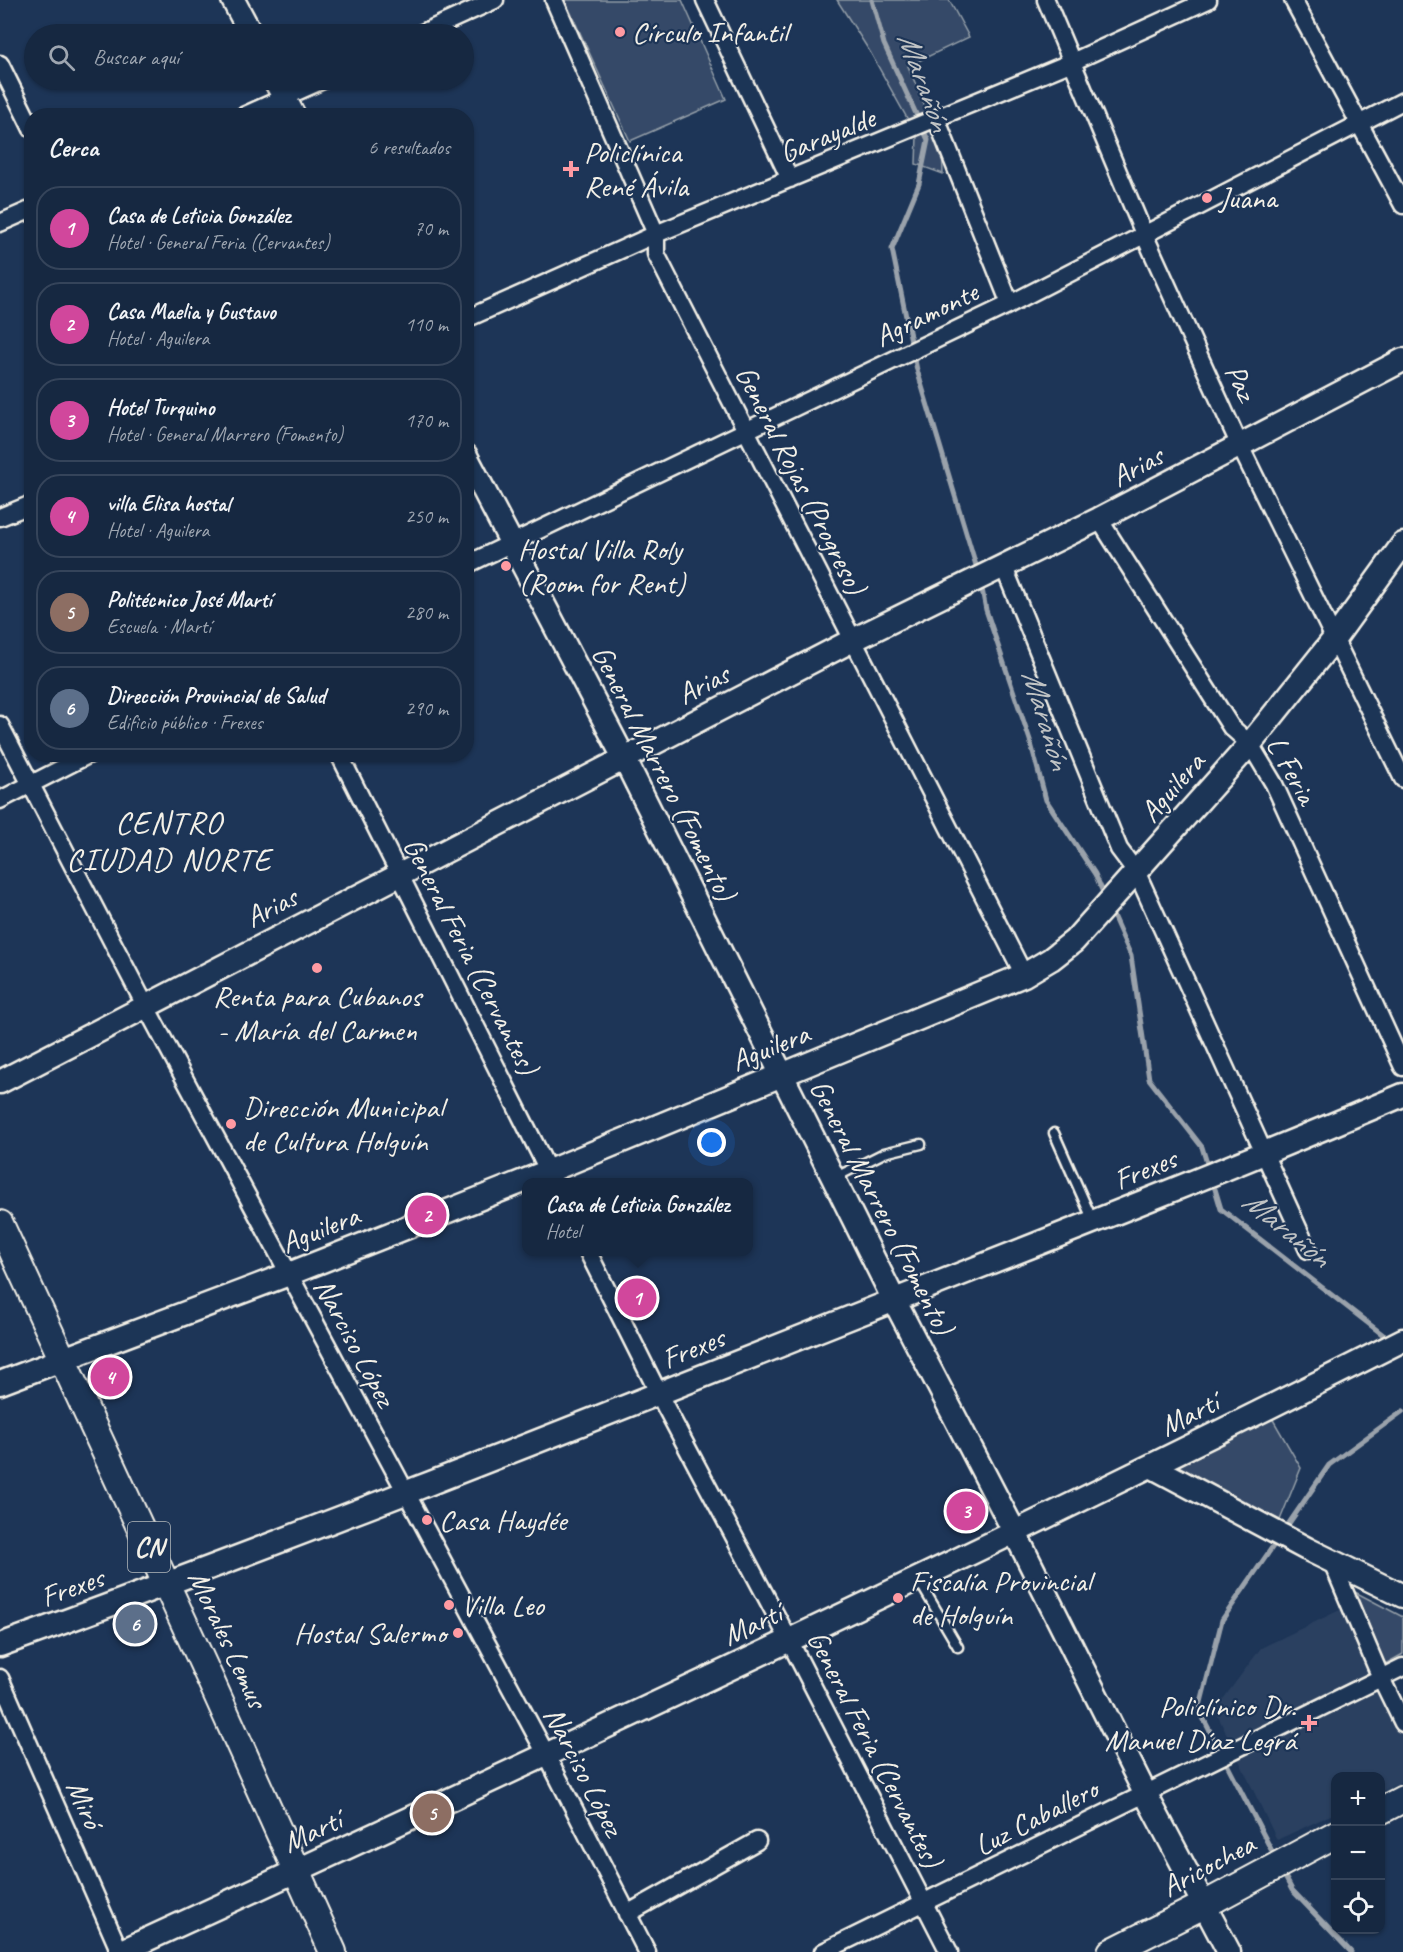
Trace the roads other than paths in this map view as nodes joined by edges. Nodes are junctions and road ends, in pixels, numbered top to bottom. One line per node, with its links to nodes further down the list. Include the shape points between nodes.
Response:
1 (232, 0): 8 (street)
2 (495, 0): 9 (street)
3 (555, 0): 23 (street, General Rojas (Progreso))
4 (705, 0): 19 (street)
5 (1046, 0): 10 (street, Paz)
6 (1208, 0): 10 (street, Garayalde)
7 (1293, 0): 18 (street)
8 (245, 24)
9 (442, 24)
10 (1072, 62): 17 (street, Garayalde); 24 (street, Paz)
11 (0, 64): 16 (street)
12 (300, 90): 13 (street)
13 (284, 97): 15 (street)
14 (1403, 101): 18 (street, Agramonte)
15 (260, 108)
16 (24, 113)
17 (936, 118): 19 (street, Garayalde); 25 (street)
18 (1358, 124): 20 (street); 24 (street, Agramonte)
19 (790, 179): 23 (street, Garayalde)
20 (1403, 205)
21 (24, 212): 22 (street)
22 (0, 223)
23 (656, 234): 26 (street, Garayalde); 28 (street, General Rojas (Progreso), via 656,254)
24 (1144, 234): 25 (street, Agramonte); 29 (street, Paz)
25 (1010, 304): 28 (street, Agramonte)
26 (474, 315)
27 (1403, 360): 29 (street, Arias)
28 (745, 431): 34 (street, Agramonte); 39 (street, General Rojas (Progreso))
29 (1240, 446): 33 (street, Arias); 38 (street, Paz)
30 (474, 471): 34 (street, General Marrero (Fomento))
31 (24, 507): 32 (street)
32 (0, 517)
33 (1099, 519): 37 (street, Arias); 41 (street, L Feria, via 1231,727)
34 (512, 543): 36 (street, Agramonte); 42 (street, General Marrero (Fomento))
35 (1403, 544): 38 (street, Aguilera)
36 (474, 561)
37 (999, 568): 39 (street, Arias); 48 (street, via 1119,849)
38 (1335, 638): 41 (street, Aguilera); 45 (street, Paz)
39 (853, 640): 42 (street, Arias); 50 (street, General Rojas (Progreso))
40 (0, 725): 46 (street, Narciso López)
41 (1250, 744): 48 (street, Aguilera); 52 (street, L Feria, via 1274,784)
42 (624, 758): 49 (street, Arias); 53 (street, General Marrero (Fomento))
43 (75, 762): 46 (street)
44 (343, 762): 49 (street, General Feria (Cervantes))
45 (1403, 779)
46 (32, 784): 47 (street); 51 (street, Narciso López)
47 (0, 800)
48 (1137, 873): 50 (street, Aguilera, via 1074,941); 58 (street)
49 (399, 876): 51 (street, Arias); 59 (street, General Feria (Cervantes))
50 (1024, 975): 53 (street, Aguilera)
51 (145, 1005): 54 (street, Arias); 66 (street, Narciso López)
52 (1403, 1067)
53 (783, 1074): 59 (street, Aguilera); 60 (street, General Marrero (Fomento))
54 (0, 1082)
55 (1403, 1095): 58 (street, Frexes)
56 (1054, 1133): 62 (lane)
57 (921, 1144): 60 (lane, via 884,1153)
58 (1264, 1154): 62 (street, Frexes); 64 (street)
59 (552, 1177)
60 (834, 1178): 67 (street, General Marrero (Fomento))
61 (522, 1188): 66 (street, Aguilera)
62 (1093, 1222): 67 (street, Frexes)
63 (0, 1224): 69 (main road, Morales Lemus / CN)
64 (1308, 1250)
65 (590, 1256): 71 (street, General Feria (Cervantes))
66 (289, 1274): 69 (street, Aguilera); 73 (street, Narciso López)
67 (894, 1300): 71 (street, Frexes); 74 (street, General Marrero (Fomento))
68 (1403, 1340): 72 (street, Martí)
69 (62, 1361): 70 (street, Aguilera); 77 (main road, Morales Lemus / CN)
70 (0, 1383)
71 (659, 1394): 73 (street, Frexes); 79 (street, General Feria (Cervantes))
72 (1151, 1466): 74 (street, Martí); 75 (street)
73 (405, 1493): 77 (street, Frexes); 86 (street, Narciso López)
74 (1015, 1533): 76 (street, Martí); 87 (street, General Marrero (Fomento))
75 (1332, 1562): 78 (street); 84 (street)
76 (918, 1579): 79 (street, Martí); 81 (lane)
77 (166, 1585): 80 (street, Frexes); 92 (main road, Morales Lemus / CN)
78 (1403, 1596)
79 (789, 1640): 86 (street, Martí); 93 (street, General Feria (Cervantes))
80 (0, 1645)
81 (958, 1647)
82 (1403, 1667): 84 (street, Luz Caballero)
83 (0, 1678): 96 (street, Miró)
84 (1382, 1678): 85 (street); 87 (street, Luz Caballero)
85 (1403, 1723)
86 (546, 1754): 92 (street, Martí); 95 (street, Narciso López)
87 (1145, 1793): 93 (street, Luz Caballero); 94 (street, General Marrero (Fomento))
88 (1403, 1799): 89 (main road)
89 (1385, 1808)
90 (1331, 1836): 94 (main road, Aricochea)
91 (756, 1841): 95 (street)
92 (297, 1871): 96 (street, Martí); 97 (main road, Morales Lemus / CN)
93 (924, 1903): 99 (street, Luz Caballero); 100 (street, General Feria (Cervantes))
94 (1204, 1905): 101 (main road, Aricochea); 102 (street, General Marrero (Fomento))
95 (627, 1914): 98 (street, Narciso López)
96 (120, 1952)
97 (333, 1952)
98 (647, 1952)
99 (823, 1952)
100 (949, 1952)
101 (1111, 1952)
102 (1229, 1952)

